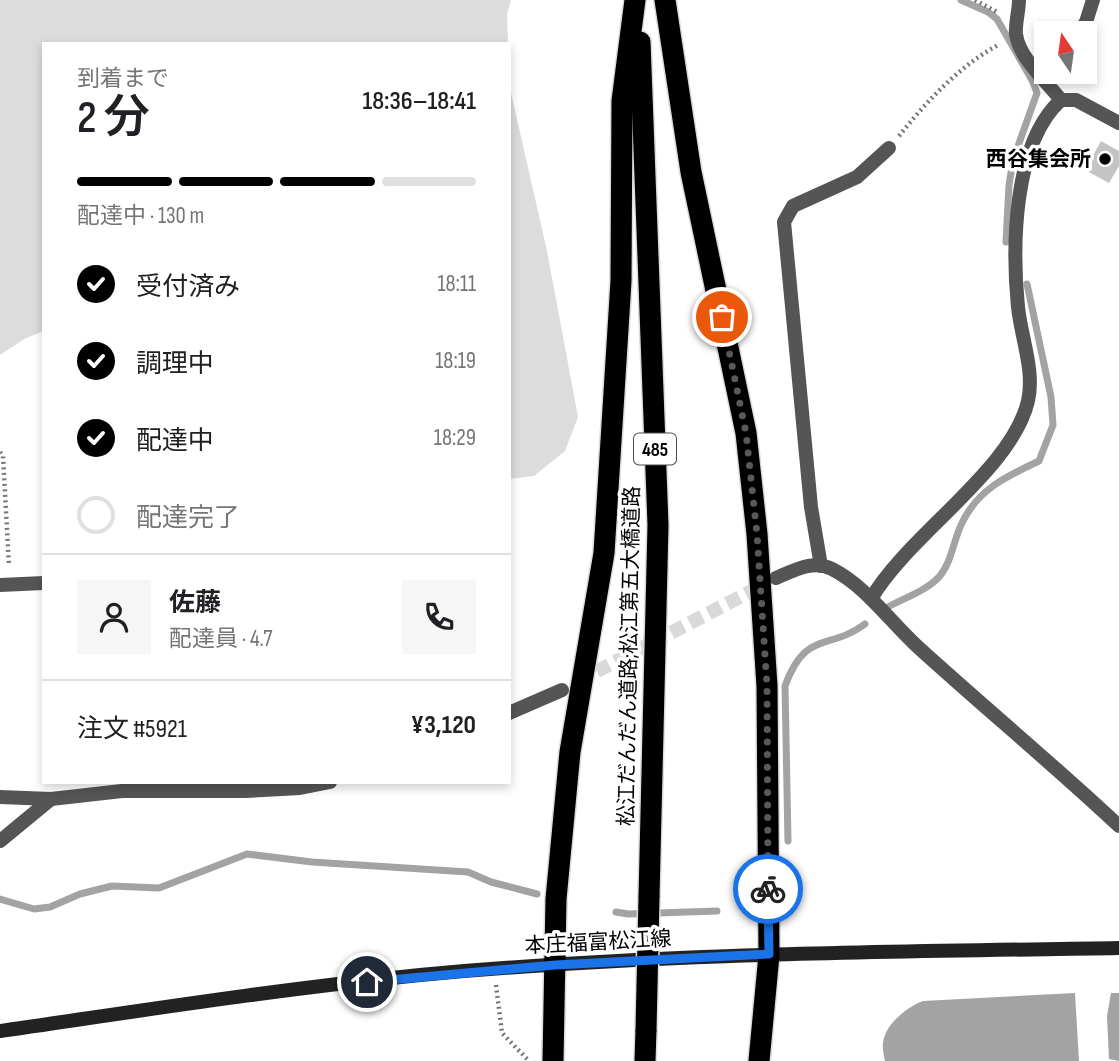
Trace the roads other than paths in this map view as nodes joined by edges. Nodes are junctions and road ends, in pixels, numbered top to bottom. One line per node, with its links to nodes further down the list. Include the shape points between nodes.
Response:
1 (637, 0): 26 (highway, via 622,101 621,281 604,553 570,752 556,899); 29 (highway, 松江だんだん道路;松江第五大橋道路 / 485, bridge, via 658,525)
2 (665, 0): 25 (highway, via 691,172 746,433 767,686)
3 (1019, 0): 6 (street, via 1016,32 1021,49)
4 (1093, 0): 5 (street)
5 (1086, 21)
6 (1034, 62)
7 (1052, 84): 8 (street)
8 (1061, 100): 9 (street, via 1076,100); 15 (street, via 1036,136 1019,192 1017,287 1030,385 1025,413 1001,452 890,570)
9 (1119, 123)
10 (889, 148): 11 (street, via 857,177 793,206 784,222 811,507)
11 (821, 566): 12 (street, via 803,567); 15 (street, via 833,569)
12 (776, 578)
13 (42, 583): 14 (street)
14 (5, 585)
15 (871, 599): 22 (street)
16 (562, 690): 17 (street)
17 (511, 712)
18 (320, 784): 19 (street, via 245,791)
19 (122, 787): 21 (street)
20 (0, 797): 21 (street)
21 (51, 799): 23 (street)
22 (1119, 826)
23 (0, 841)
24 (1119, 948): 25 (main road, 本庄福富松江線)
25 (769, 954): 26 (main road, 本庄福富松江線); 30 (highway)
26 (555, 965): 27 (main road, 本庄福富松江線, via 418,975); 28 (highway)
27 (0, 1031)
28 (553, 1061)
29 (645, 1061)
30 (760, 1061)

